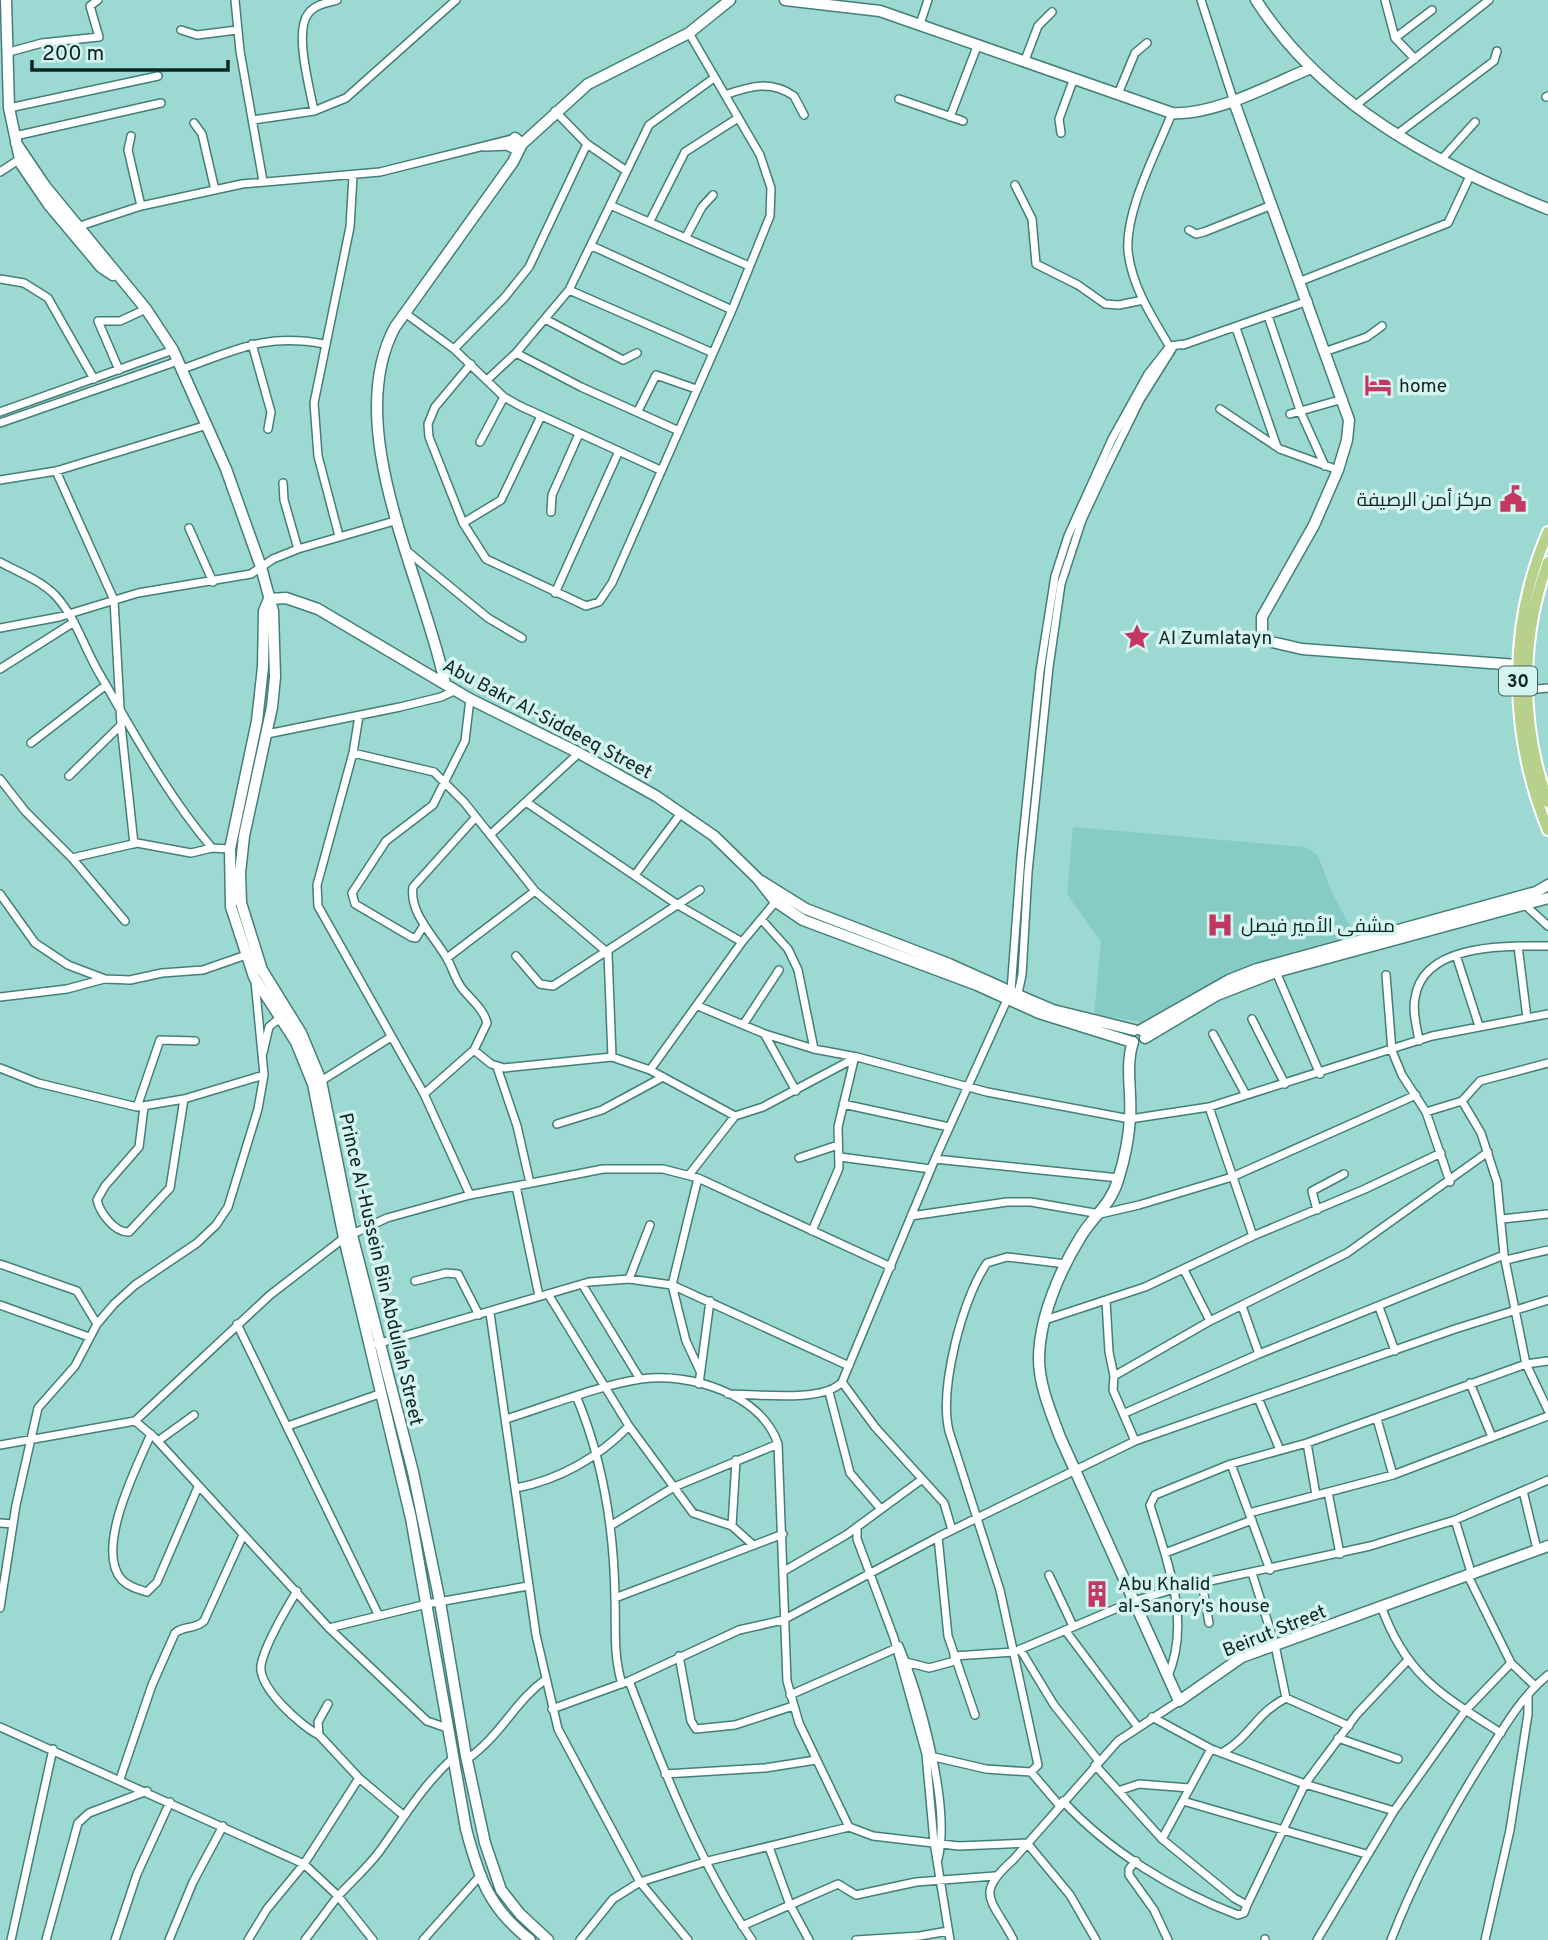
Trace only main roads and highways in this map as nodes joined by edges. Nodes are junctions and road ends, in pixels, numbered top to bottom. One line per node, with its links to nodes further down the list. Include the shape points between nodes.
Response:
1 (1548, 532): 4 (main road, 30, via 1527,597 1517,665 1521,733)
2 (1548, 562): 3 (main road, 30, via 1531,623 1527,690)
3 (1548, 802)
4 (1548, 830)

